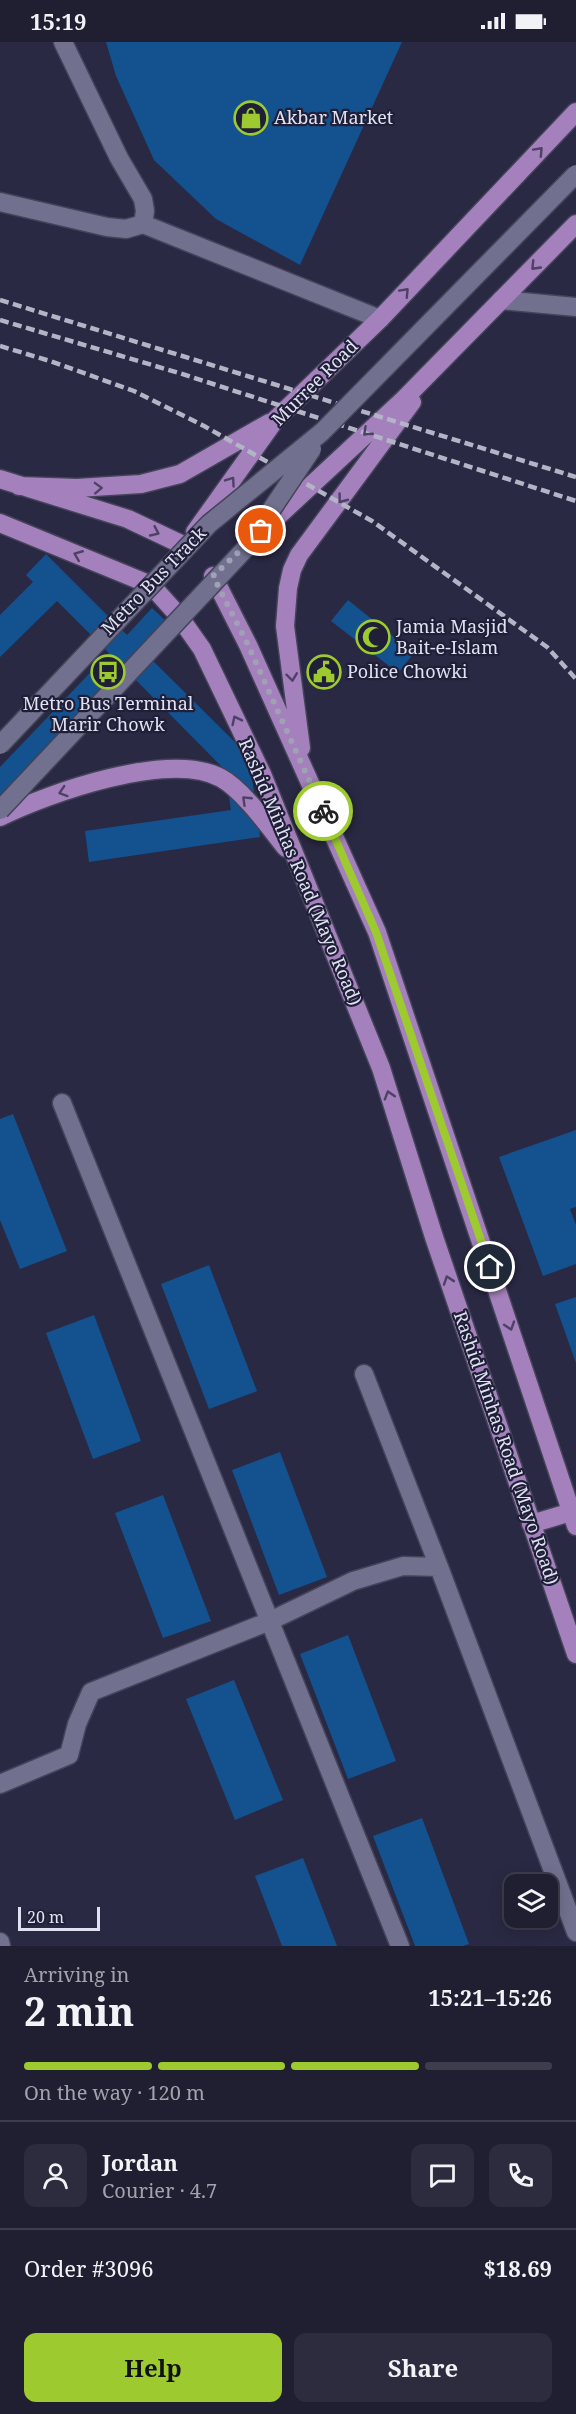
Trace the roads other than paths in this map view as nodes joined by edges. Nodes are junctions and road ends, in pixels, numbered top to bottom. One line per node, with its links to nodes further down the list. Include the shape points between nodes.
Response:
1 (63, 42): 5 (street, via 143,199)
2 (576, 112): 9 (main road, Murree Road, one-way to 2)
3 (576, 174): 12 (street, Metro Bus Track, bridge)
4 (0, 202): 5 (street, via 107,228 126,229)
5 (143, 224): 9 (street)
6 (576, 224): 7 (main road, one-way to 7)
7 (501, 300): 8 (street); 10 (main road)
8 (576, 307)
9 (380, 319): 11 (main road, Murree Road)
10 (450, 350): 17 (main road, one-way to 17, via 403,400); 22 (main road, one-way to 22, via 315,532 292,570 285,626)
11 (275, 420): 14 (main road, one-way to 11, via 141,484 180,474); 16 (main road, Murree Road, one-way to 11)
12 (322, 432): 20 (street, Metro Bus Track, bridge, via 209,524); 24 (street, Metro Bus Track, bridge, via 245,549)
13 (0, 479): 14 (main road)
14 (19, 486): 16 (main road, one-way to 16, via 128,519)
15 (0, 523): 18 (main road, one-way to 15)
16 (185, 546): 18 (main road, Murree Road)
17 (213, 576): 19 (main road); 22 (main road)
18 (151, 585): 19 (main road, Rashid Minhas Road (Mayo Road)); 21 (main road, Murree Road)
19 (178, 615): 23 (main road); 26 (main road, Rashid Minhas Road (Mayo Road), one-way to 19, via 262,774 202,649)
20 (0, 745)
21 (0, 750)
22 (303, 768): 29 (main road, one-way to 29, via 376,932)
23 (0, 805)
24 (0, 810)
25 (0, 817): 26 (main road, one-way to 25, via 232,788 221,778 198,770 160,769 85,785 26,804)
26 (297, 861): 30 (main road, Rashid Minhas Road (Mayo Road), one-way to 26, via 381,1068)
27 (62, 1103): 32 (street)
28 (364, 1374): 31 (street)
29 (574, 1519): 30 (main road)
30 (531, 1524): 33 (main road, Rashid Minhas Road (Mayo Road))
31 (439, 1567): 32 (street, via 403,1566 353,1581); 35 (street)
32 (270, 1621): 34 (street, via 91,1692 76,1724 69,1755); 36 (street)
33 (576, 1654)
34 (0, 1784)
35 (576, 1932)
36 (400, 1946)

